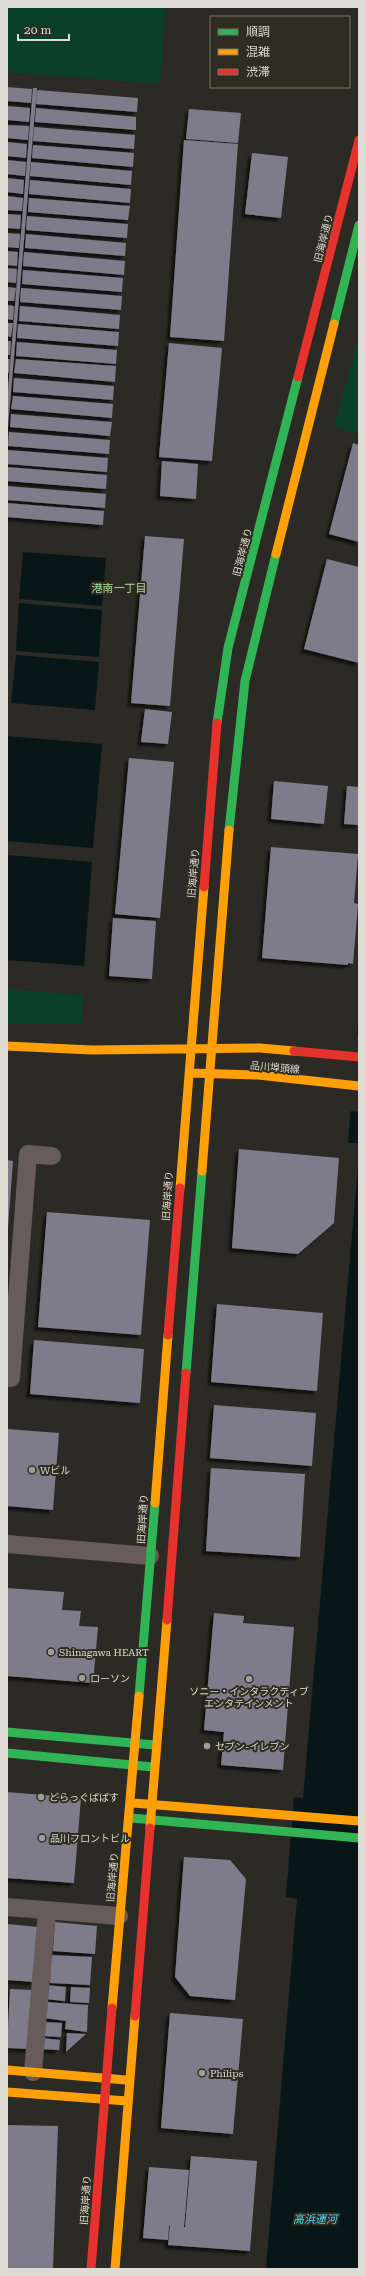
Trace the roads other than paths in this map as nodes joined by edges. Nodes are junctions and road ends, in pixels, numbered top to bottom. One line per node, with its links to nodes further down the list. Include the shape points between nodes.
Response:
1 (359, 140): 5 (main road, 旧海岸通り, via 223,676 211,780)
2 (359, 225): 4 (main road, via 245,681 233,782)
3 (7, 1046): 5 (main road, 品川埠頭線, via 92,1050)
4 (213, 1048): 5 (main road, 品川埠頭線); 6 (main road, 品川埠頭線, via 260,1048); 8 (main road)
5 (190, 1049): 7 (main road, 旧海岸通り)
6 (356, 1057)
7 (188, 1073): 8 (main road, 品川埠頭線); 13 (main road, 旧海岸通り)
8 (211, 1074): 9 (main road, 品川埠頭線, via 258,1075); 16 (main road)
9 (354, 1086)
10 (52, 1156): 11 (street, via 28,1154 11,1378)
11 (7, 1378)
12 (7, 1544): 13 (street)
13 (150, 1556): 15 (main road, 旧海岸通り)
14 (7, 1732): 15 (main road)
15 (135, 1744): 16 (main road); 18 (main road, 旧海岸通り)
16 (156, 1745): 19 (main road)
17 (7, 1754): 18 (main road)
18 (133, 1765): 19 (main road); 20 (main road, 旧海岸通り)
19 (154, 1767): 21 (main road)
20 (131, 1803): 21 (main road); 22 (main road, 旧海岸通り)
21 (151, 1804): 23 (main road); 24 (main road)
22 (128, 1818): 23 (main road); 28 (main road, 旧海岸通り)
23 (149, 1820): 25 (main road); 32 (main road)
24 (359, 1821)
25 (359, 1838)
26 (7, 1907): 27 (street)
27 (47, 1911): 28 (street); 30 (street)
28 (119, 1916): 31 (main road, 旧海岸通り)
29 (7, 2070): 30 (main road)
30 (33, 2072): 31 (main road)
31 (106, 2078): 32 (main road); 34 (main road, 旧海岸通り)
32 (129, 2080): 35 (main road)
33 (7, 2092): 34 (main road)
34 (104, 2100): 35 (main road); 36 (main road, 旧海岸通り)
35 (128, 2101): 37 (main road)
36 (91, 2269)
37 (114, 2269)

